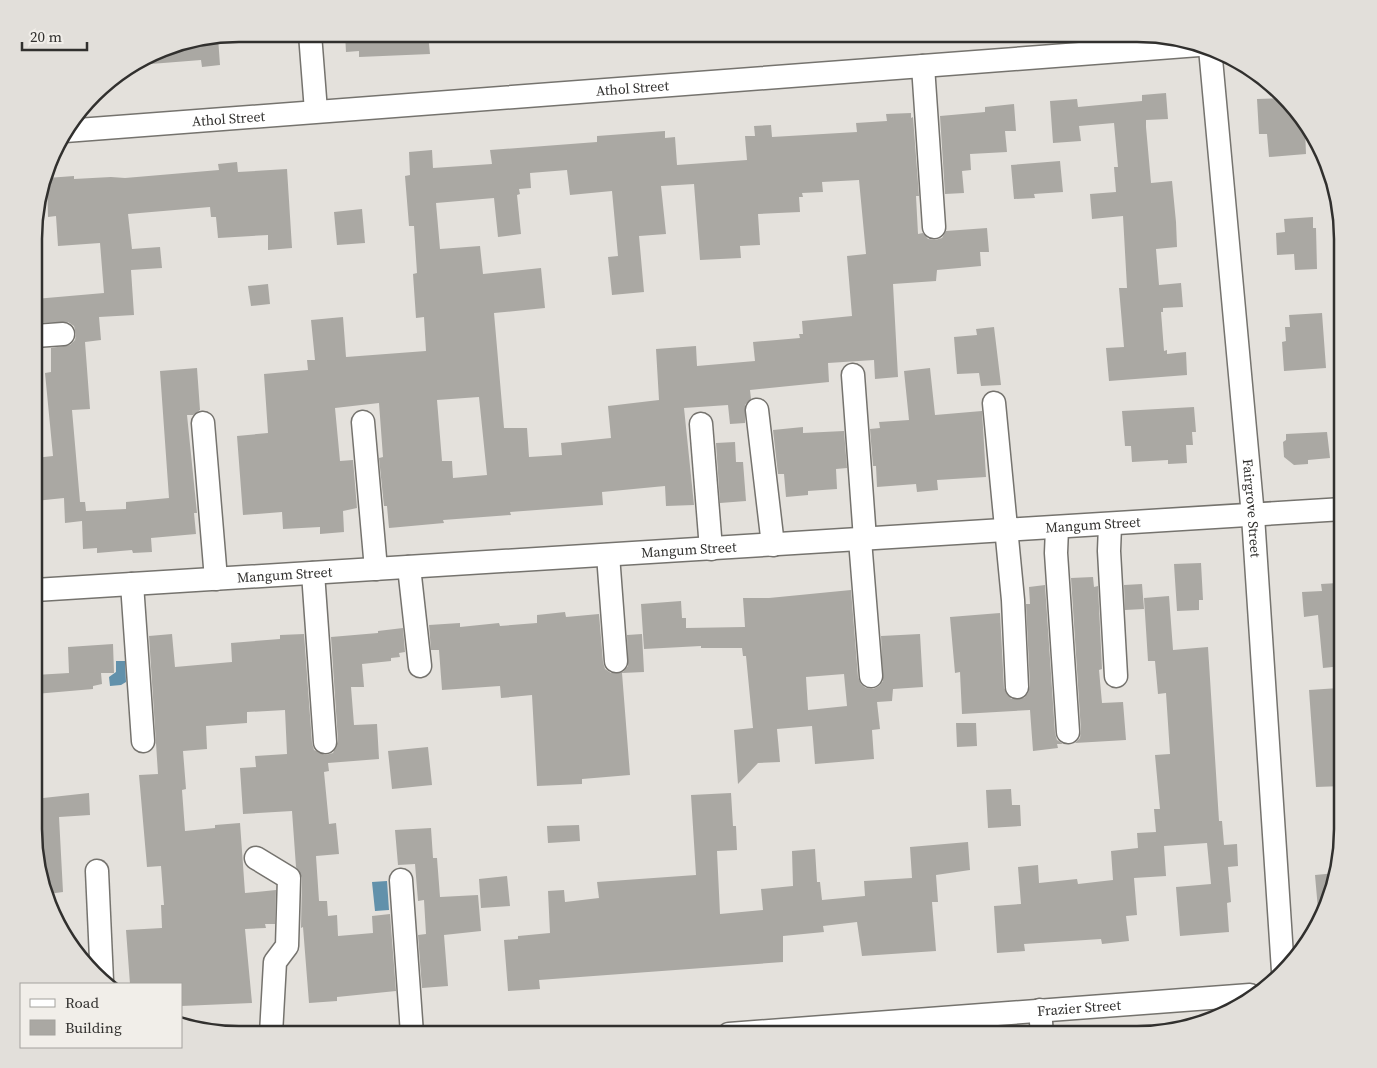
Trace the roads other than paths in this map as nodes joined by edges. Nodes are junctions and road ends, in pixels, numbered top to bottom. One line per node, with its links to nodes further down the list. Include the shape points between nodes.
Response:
1 (311, 42): 5 (street)
2 (1178, 47): 4 (street, Athol Street)
3 (1211, 56): 17 (street, Fairgrove Street)
4 (923, 66): 5 (street, Athol Street); 7 (street)
5 (316, 111): 6 (street, Athol Street)
6 (75, 131)
7 (934, 227)
8 (63, 334): 9 (street)
9 (42, 336)
10 (853, 375): 21 (street)
11 (994, 403): 20 (street)
12 (757, 410): 22 (street)
13 (364, 422): 26 (street)
14 (203, 423): 28 (street)
15 (701, 424): 23 (street)
16 (1334, 511): 17 (street, Mangum Street)
17 (1253, 516): 18 (street, Mangum Street); 42 (street, Fairgrove Street)
18 (1110, 524): 19 (street, Mangum Street); 34 (street, via 1108,551)
19 (1057, 528): 20 (street, Mangum Street); 36 (street)
20 (1006, 531): 21 (street, Mangum Street); 35 (street, via 1013,600)
21 (863, 540): 22 (street, Mangum Street); 33 (street)
22 (773, 545): 23 (street, Mangum Street)
23 (711, 549): 24 (street, Mangum Street)
24 (608, 555): 25 (street, Mangum Street); 31 (street)
25 (409, 567): 26 (street, Mangum Street); 32 (street)
26 (376, 569): 27 (street, Mangum Street)
27 (313, 573): 28 (street, Mangum Street); 38 (street)
28 (216, 579): 29 (street, Mangum Street)
29 (132, 584): 30 (street, Mangum Street); 37 (street)
30 (42, 590)
31 (616, 661)
32 (420, 666)
33 (871, 676)
34 (1116, 676)
35 (1016, 687)
36 (1068, 732)
37 (143, 741)
38 (325, 742)
39 (256, 858): 46 (street, via 289,878 287,946 275,962)
40 (97, 871): 43 (street)
41 (401, 880): 47 (street)
42 (1282, 963)
43 (101, 969)
44 (1243, 995): 45 (street, Frazier Street)
45 (1040, 1010): 48 (street, Frazier Street); 49 (street)
46 (271, 1026)
47 (411, 1026)
48 (878, 1026)
49 (1041, 1026)

